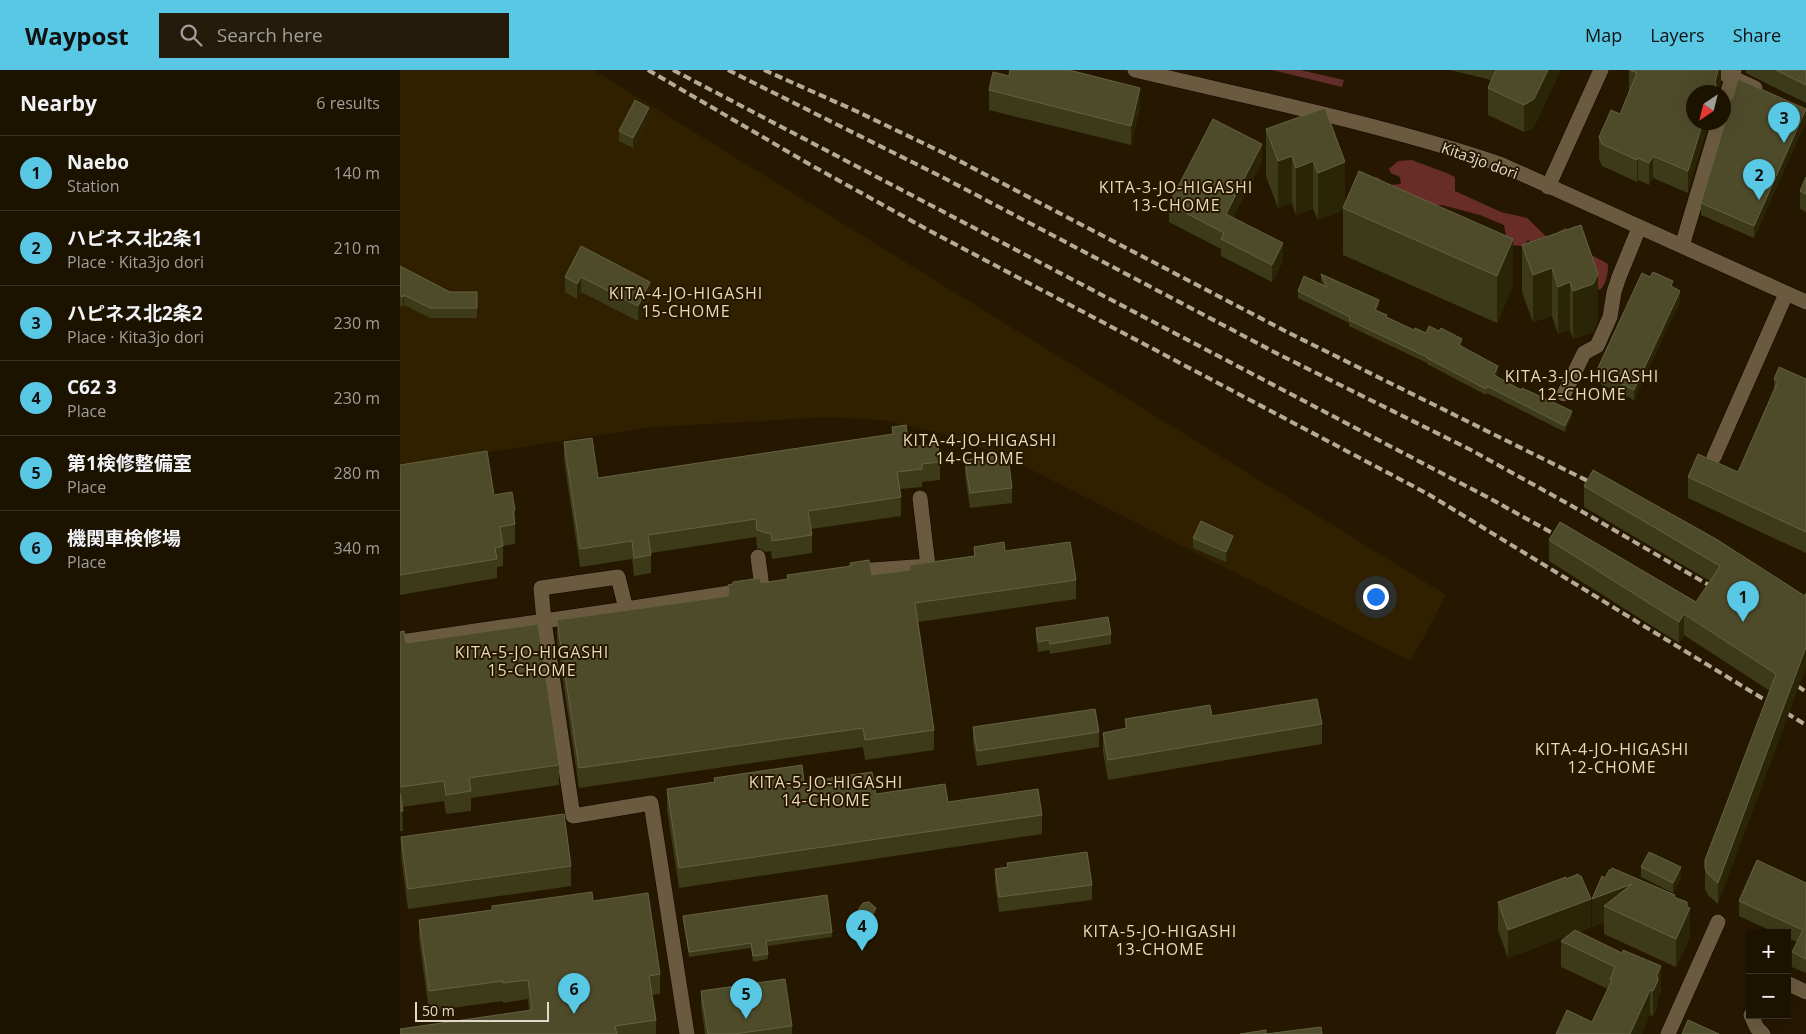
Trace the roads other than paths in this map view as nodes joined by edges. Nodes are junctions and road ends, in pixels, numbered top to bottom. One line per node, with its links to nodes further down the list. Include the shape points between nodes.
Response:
1 (1135, 70): 5 (street, Kita3jo dori)
2 (1601, 70): 8 (street)
3 (1716, 70): 4 (street)
4 (1733, 74): 6 (street)
5 (1192, 76): 8 (street, Kita3jo dori, via 1452,148 1500,164)
6 (1765, 92)
7 (1717, 130): 10 (street)
8 (1548, 187): 9 (street, Kita3jo dori)
9 (1639, 228): 10 (street, Kita3jo dori); 13 (street, via 1614,292 1610,317 1597,346 1584,353)
10 (1682, 246): 11 (street, Kita3jo dori)
11 (1786, 294): 12 (street, Kita3jo dori); 14 (street)
12 (1806, 302)
13 (1564, 394)
14 (1714, 457)
15 (920, 498): 17 (street, via 928,566)
16 (758, 557): 19 (street)
17 (836, 576)
18 (780, 584): 19 (street)
19 (762, 587): 20 (street)
20 (626, 610): 21 (street); 21 (street, via 618,577 541,588)
21 (544, 621): 22 (street); 27 (street, via 573,816 651,803)
22 (400, 642)
23 (1718, 922): 28 (street)
24 (1791, 985): 25 (street)
25 (1806, 992)
26 (1754, 1019): 29 (street)
27 (688, 1034)
28 (1668, 1034)
29 (1763, 1034)

